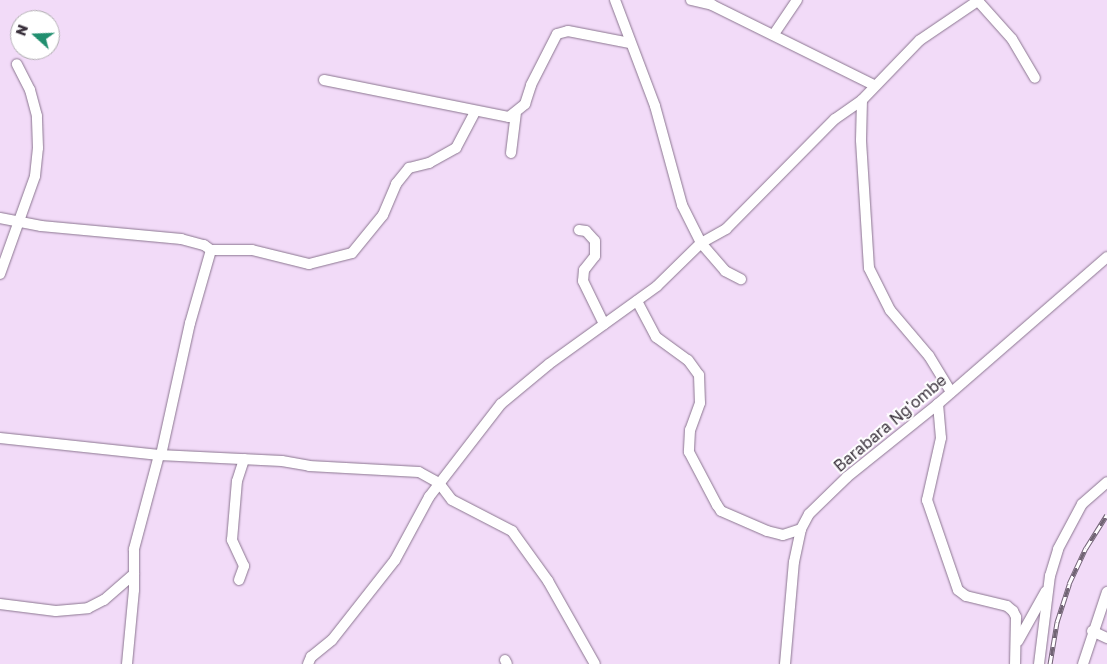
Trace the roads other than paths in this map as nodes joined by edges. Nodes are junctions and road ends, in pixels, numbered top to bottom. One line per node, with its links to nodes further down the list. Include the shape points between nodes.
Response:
1 (615, 0): 6 (street)
2 (691, 0): 5 (street, via 712,5)
3 (796, 0): 5 (street)
4 (978, 1): 8 (street, via 1012,39); 10 (street, via 920,40)
5 (774, 34): 10 (street)
6 (630, 43): 13 (street, via 568,31 557,34 531,85 526,104); 18 (street, via 655,106 682,205)
7 (17, 64): 16 (street, via 33,99 38,148 36,176)
8 (1035, 78)
9 (324, 80): 12 (street)
10 (874, 84): 11 (street)
11 (862, 100): 18 (street, via 835,119 726,229); 25 (street, via 861,140 869,268 890,310 929,356)
12 (475, 112): 13 (street, via 509,117); 19 (street, via 456,148 429,163 408,168 396,184 383,215 352,253 308,264 252,250)
13 (516, 114): 14 (street)
14 (511, 152)
15 (0, 218): 16 (street)
16 (18, 222): 19 (street, via 181,239); 21 (street)
17 (579, 230): 24 (street, via 586,231 596,241 594,256 584,270 583,281)
18 (701, 243): 22 (street, via 725,271); 23 (street)
19 (211, 250): 28 (street, via 190,322)
20 (1107, 257): 25 (street, Barabara Ng'ombe)
21 (0, 274)
22 (741, 279)
23 (637, 301): 24 (street); 32 (street, via 656,337 688,360 700,375 700,403 690,430 689,452 716,505 722,511 768,532 783,535)
24 (604, 324): 31 (street, via 500,404)
25 (951, 392): 26 (street, Barabara Ng'ombe)
26 (938, 404): 32 (street, Barabara Ng'ombe, via 841,483 816,506); 40 (street, via 941,438 928,500 953,583 966,596 1011,608 1016,617)
27 (0, 438): 28 (street)
28 (160, 455): 29 (street); 33 (street, via 136,537)
29 (244, 459): 31 (street, via 403,470 418,472); 34 (street, via 237,481 232,540 244,566)
30 (1107, 482): 35 (street, via 1082,504 1068,528)
31 (438, 483): 42 (street, via 395,560 332,640 311,657); 43 (street, via 452,500 504,524 520,540 548,581)
32 (801, 529): 44 (street, Barabara Ng'ombe, via 788,613)
33 (134, 574): 37 (street, via 104,600 88,608 56,611); 41 (street)
34 (239, 580)
35 (1048, 588): 40 (street); 46 (street)
36 (1107, 592): 38 (street)
37 (0, 604)
38 (1092, 631): 39 (street); 47 (street)
39 (1107, 638)
40 (1016, 644): 45 (street)
41 (127, 664)
42 (308, 664)
43 (595, 664)
44 (785, 664)
45 (1015, 664)
46 (1039, 664)
47 (1083, 664)

